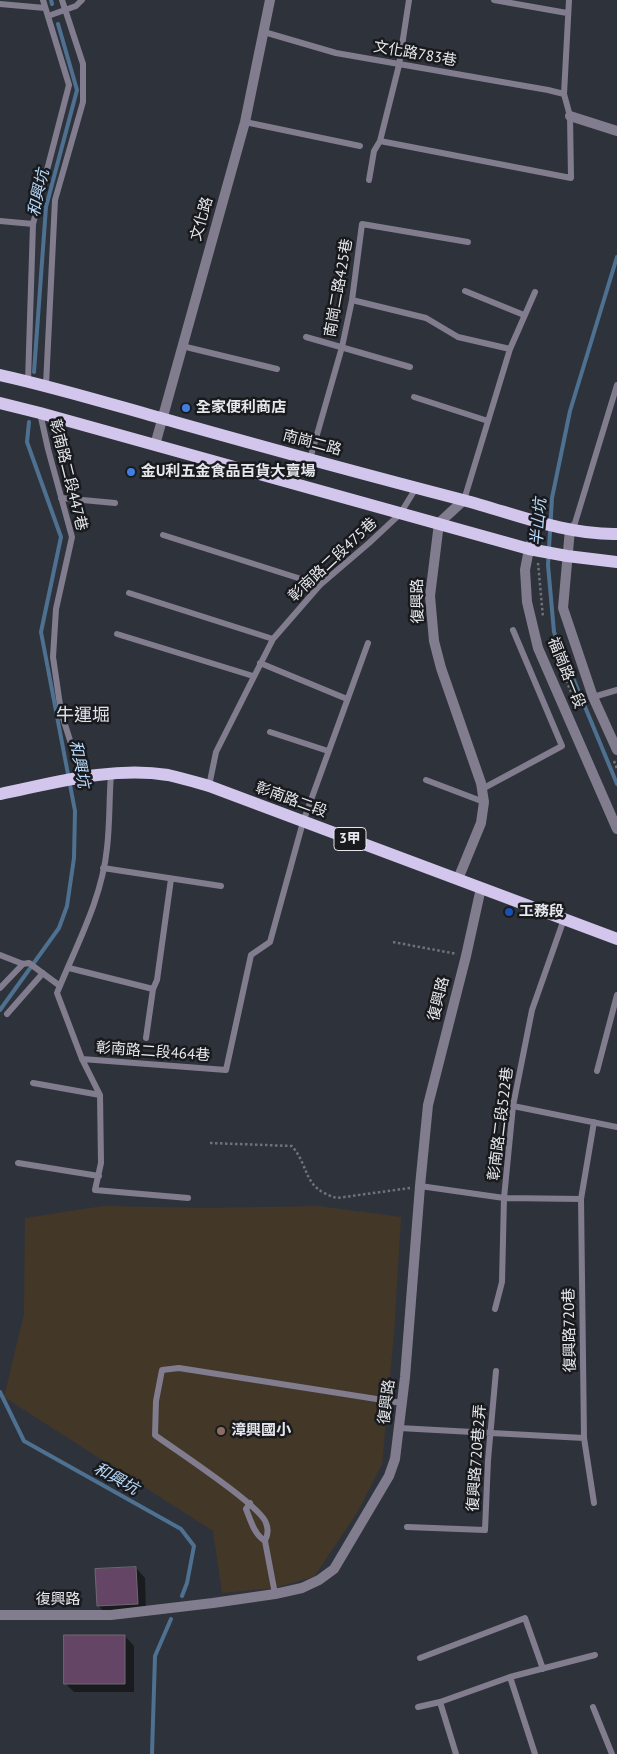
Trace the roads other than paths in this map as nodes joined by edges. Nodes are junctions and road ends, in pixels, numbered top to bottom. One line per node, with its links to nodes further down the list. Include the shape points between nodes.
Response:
1 (43, 0): 9 (lane)
2 (62, 0): 10 (lane)
3 (82, 0): 10 (lane)
4 (270, 0): 13 (street, 文化路)
5 (409, 0): 14 (lane)
6 (494, 0): 11 (lane)
7 (569, 0): 11 (lane)
8 (0, 4): 9 (lane)
9 (45, 8): 12 (lane)
10 (65, 10): 12 (lane); 37 (lane, via 83,64 83,102 55,200)
11 (567, 13): 15 (lane)
12 (48, 16): 23 (lane, via 69,85)
13 (264, 32): 14 (lane, 文化路783巷, via 336,53); 17 (street, 文化路)
14 (399, 65): 15 (lane, 文化路783巷); 19 (lane)
15 (564, 94): 16 (lane)
16 (570, 116): 18 (street); 19 (lane, via 571,178)
17 (245, 122): 20 (lane); 30 (street, 文化路)
18 (617, 131)
19 (380, 141): 21 (lane, via 374,151)
20 (360, 146)
21 (370, 180)
22 (0, 221): 23 (lane)
23 (33, 224): 36 (lane)
24 (468, 242): 27 (lane, 南崗二路425巷, via 362,224)
25 (465, 292): 28 (lane)
26 (535, 292): 28 (lane)
27 (352, 300): 31 (lane, 南崗二路425巷); 32 (lane, via 426,318 458,337)
28 (524, 315): 32 (lane)
29 (306, 337): 31 (lane)
30 (182, 346): 34 (lane); 43 (street, 文化路)
31 (342, 347): 33 (lane); 46 (lane, 南崗二路425巷)
32 (510, 349): 44 (lane)
33 (410, 367)
34 (277, 369)
35 (0, 375): 36 (main road, 南崗二路)
36 (28, 381): 37 (main road, 南崗二路)
37 (46, 385): 43 (main road, 南崗二路)
38 (617, 385): 40 (lane)
39 (414, 397): 44 (lane)
40 (615, 402): 54 (lane, via 575,523)
41 (0, 403): 42 (main road)
42 (40, 413): 45 (main road); 48 (lane, 彰南路二段447巷)
43 (162, 418): 45 (street, 文化路); 46 (main road, 南崗二路)
44 (488, 421): 49 (lane)
45 (155, 445): 51 (main road)
46 (310, 460): 47 (main road, 南崗二路)
47 (416, 488): 49 (main road, 南崗二路); 51 (lane, 彰南路二段475巷)
48 (61, 498): 50 (lane); 75 (lane, 彰南路二段447巷, via 72,537 56,609 53,657)
49 (464, 500): 52 (main road, 南崗二路); 53 (street)
50 (115, 503)
51 (400, 514): 53 (main road); 60 (lane, 彰南路二段475巷)
52 (539, 522): 54 (main road, 南崗二路); 57 (street, 福崗路一段)
53 (439, 523): 57 (main road); 78 (street, 復興路, via 430,596 434,641)
54 (570, 529): 55 (main road, 南崗二路); 58 (street, 福崗路一段)
55 (617, 534)
56 (163, 535): 60 (lane)
57 (529, 549): 58 (main road); 82 (street, 福崗路一段, via 527,602 538,648)
58 (567, 556): 59 (main road); 69 (street, 福崗路一段, via 563,608)
59 (617, 562)
60 (320, 585): 64 (lane, 彰南路二段475巷)
61 (129, 593): 64 (lane)
62 (513, 630): 78 (lane, via 562,746)
63 (117, 634): 67 (lane)
64 (273, 639): 66 (lane, 彰南路二段475巷)
65 (368, 643): 70 (lane)
66 (260, 663): 67 (lane, 彰南路二段475巷); 70 (lane)
67 (253, 676): 77 (lane, 彰南路二段475巷, via 216,752)
68 (617, 690): 69 (lane)
69 (593, 697): 72 (street, 福崗路一段)
70 (348, 699): 73 (lane)
71 (270, 732): 73 (lane)
72 (617, 750)
73 (328, 751): 81 (lane)
74 (111, 774): 75 (main road, 彰南路二段 / 3甲); 77 (main road, 彰南路二段 / 3甲, via 168,775); 83 (lane)
75 (74, 779): 79 (main road, 彰南路二段 / 3甲)
76 (426, 780): 80 (lane)
77 (209, 786): 81 (main road, 彰南路二段 / 3甲)
78 (482, 790): 80 (street, 復興路)
79 (0, 794)
80 (484, 802): 85 (street, 復興路, via 481,823)
81 (303, 822): 85 (main road, 彰南路二段 / 3甲); 100 (lane, 彰南路二段464巷, via 270,942 251,955 226,1070)
82 (617, 829)
83 (103, 868): 84 (lane); 92 (lane, via 87,925)
84 (171, 879): 86 (lane); 96 (lane)
85 (458, 879): 87 (main road, 彰南路二段 / 3甲)
86 (221, 886)
87 (481, 888): 88 (main road, 彰南路二段 / 3甲); 109 (street, 復興路, via 428,1105)
88 (564, 919): 89 (main road, 彰南路二段 / 3甲); 104 (lane, 彰南路二段522巷, via 532,1010)
89 (617, 939)
90 (0, 955): 91 (lane)
91 (26, 963): 93 (lane); 95 (lane)
92 (69, 968): 94 (lane); 96 (lane)
93 (43, 973): 94 (lane); 98 (lane)
94 (60, 986): 100 (lane, via 57,993)
95 (0, 988)
96 (153, 989): 99 (lane)
97 (617, 995): 101 (lane)
98 (7, 1014)
99 (146, 1038)
100 (82, 1059): 103 (lane)
101 (597, 1071)
102 (33, 1083): 103 (lane)
103 (100, 1094): 108 (lane)
104 (513, 1106): 105 (lane); 111 (lane, 彰南路二段522巷)
105 (594, 1122): 106 (lane); 112 (lane, 復興路720巷)
106 (617, 1127)
107 (18, 1163): 108 (lane)
108 (99, 1176): 110 (lane, via 95,1190)
109 (420, 1186): 111 (lane); 115 (street, 復興路)
110 (188, 1198)
111 (504, 1198): 112 (lane); 113 (lane, 彰南路二段522巷, via 502,1282)
112 (581, 1199): 118 (lane, 復興路720巷)
113 (495, 1308)
114 (496, 1371): 117 (lane, 復興路720巷2弄)
115 (402, 1403): 116 (street, 復興路); 119 (lane, via 179,1368 162,1370 156,1401 155,1435)
116 (399, 1428): 117 (lane); 123 (street, 復興路, via 389,1476 334,1569 302,1588)
117 (491, 1433): 118 (lane); 121 (lane, 復興路720巷2弄, via 485,1530)
118 (584, 1438): 120 (lane, 復興路720巷)
119 (250, 1503): 122 (lane, via 266,1521 268,1534); 122 (lane, via 246,1509 250,1520 258,1536)
120 (594, 1503)
121 (407, 1528)
122 (265, 1541): 123 (lane)
123 (275, 1594): 124 (street, 復興路, via 111,1615)
124 (0, 1615)
125 (595, 1655): 127 (lane)
126 (420, 1658): 127 (lane, via 526,1618)
127 (543, 1669): 128 (lane)
128 (510, 1678): 129 (lane); 133 (lane)
129 (440, 1702): 130 (lane); 132 (lane)
130 (418, 1707)
131 (593, 1707): 134 (lane)
132 (456, 1754)
133 (535, 1754)
134 (612, 1754)

